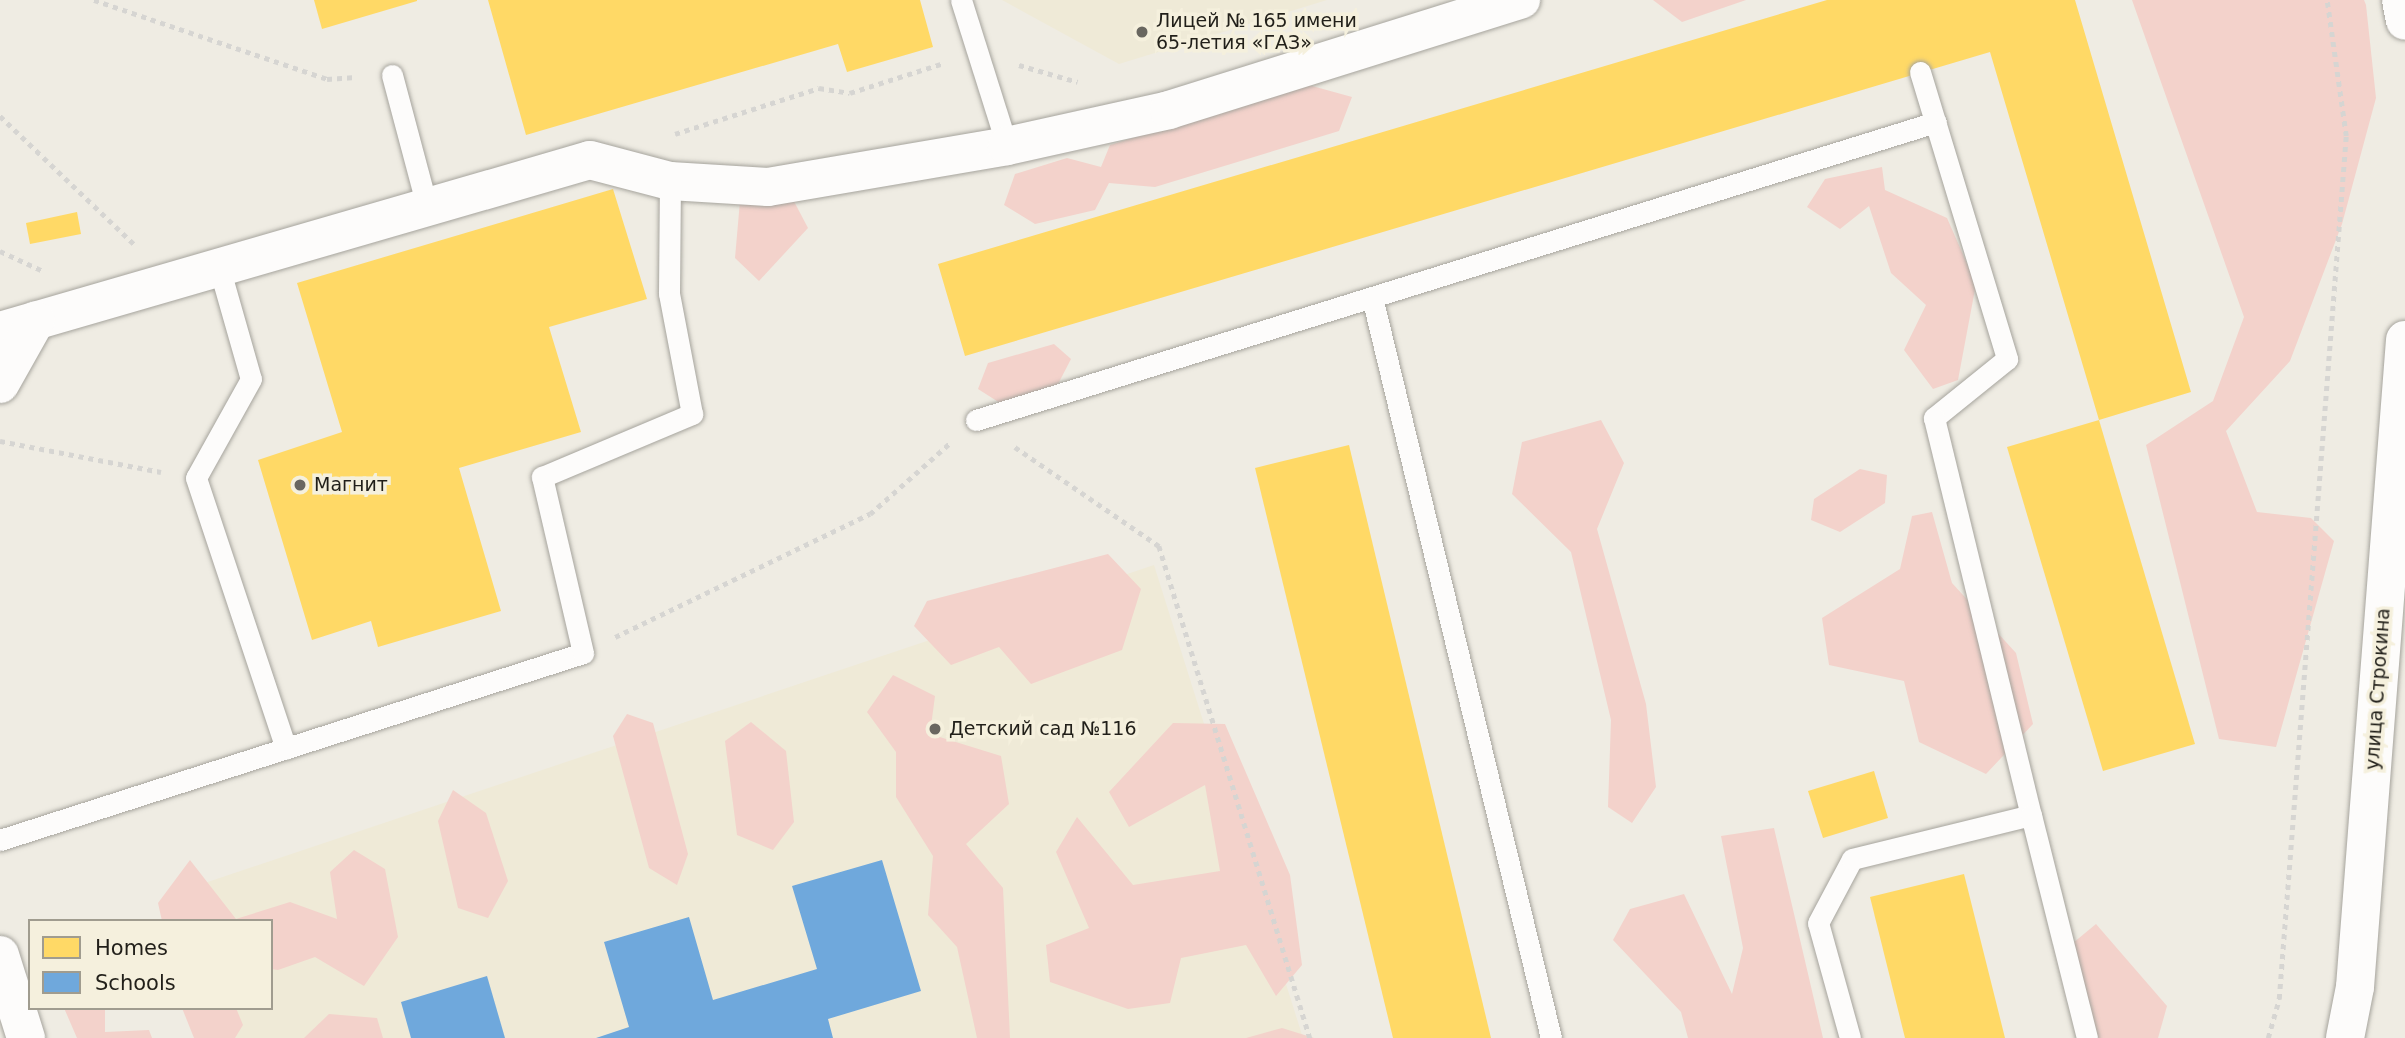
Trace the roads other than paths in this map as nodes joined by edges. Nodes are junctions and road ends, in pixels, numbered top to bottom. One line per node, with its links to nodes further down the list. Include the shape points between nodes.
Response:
1 (961, 0): 8 (lane)
2 (1521, 0): 8 (street, via 1169,110)
3 (2401, 0): 4 (street)
4 (2405, 21)
5 (1920, 72): 7 (lane)
6 (391, 75): 10 (lane)
7 (1936, 122): 12 (lane); 19 (lane, via 2007,359 1934,418)
8 (1007, 146): 9 (street, via 768,187)
9 (670, 181): 10 (street, via 590,160); 18 (lane, via 669,293 692,414 541,477 583,653)
10 (427, 207): 11 (street)
11 (219, 267): 13 (street); 18 (lane, via 251,379 196,478)
12 (1372, 297): 17 (lane); 23 (lane)
13 (36, 320): 14 (street); 16 (street)
14 (0, 331)
15 (2405, 340): 26 (street, улица Строкина, via 2355,987)
16 (0, 384)
17 (976, 420)
18 (286, 748): 20 (lane)
19 (2031, 815): 24 (lane, via 1852,859 1818,923); 25 (lane)
20 (0, 840)
21 (0, 955): 22 (street)
22 (26, 1038)
23 (1551, 1038)
24 (1850, 1038)
25 (2087, 1038)
26 (2345, 1038)

